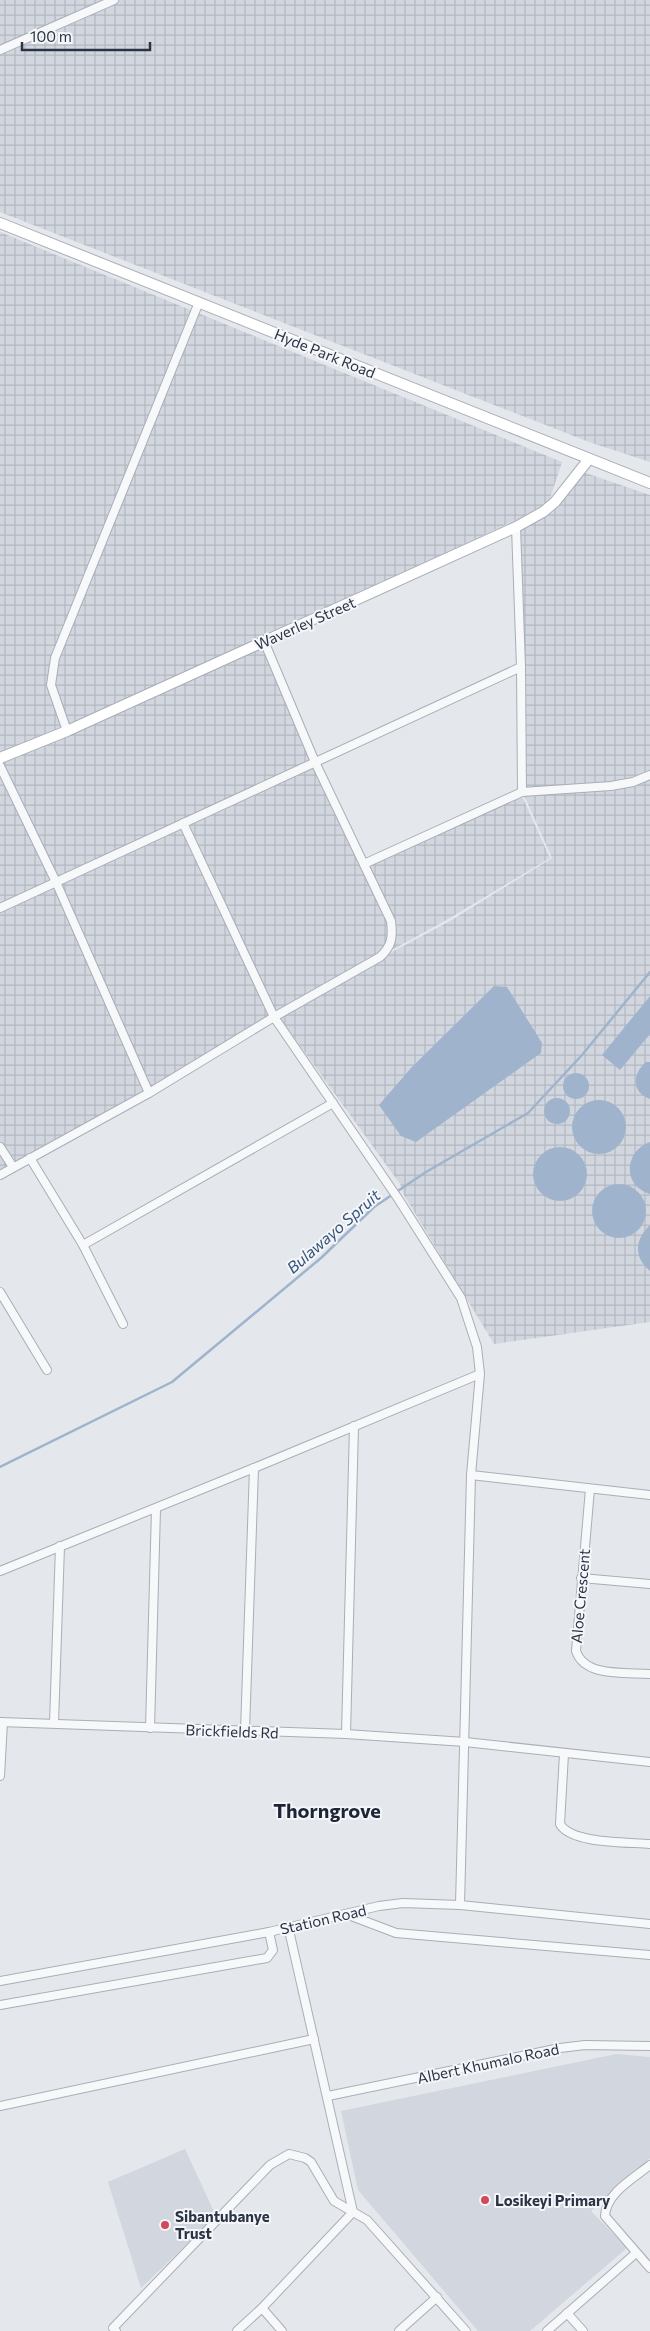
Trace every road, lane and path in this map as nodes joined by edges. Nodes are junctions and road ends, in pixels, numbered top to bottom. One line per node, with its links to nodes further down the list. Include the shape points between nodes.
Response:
1 (114, 0): 2 (street)
2 (0, 50)
3 (0, 223): 4 (street, Hyde Park Road)
4 (199, 302): 5 (street, Hyde Park Road); 10 (street, via 56,658 50,685)
5 (589, 459): 6 (street, Hyde Park Road); 7 (street, Waverley Street, via 555,502)
6 (650, 483)
7 (516, 527): 8 (street, Waverley Street); 9 (street)
8 (264, 641): 10 (street, Waverley Street); 12 (street)
9 (521, 667): 12 (street); 15 (street)
10 (68, 731): 11 (street, Waverley Street)
11 (0, 758)
12 (314, 762): 16 (street); 17 (street)
13 (0, 766): 18 (street)
14 (650, 775): 15 (street, via 611,786)
15 (522, 792): 17 (street)
16 (183, 823): 18 (street); 20 (street)
17 (364, 864): 20 (street, via 391,921 392,942 388,949 380,957)
18 (56, 882): 19 (street); 21 (street)
19 (0, 908)
20 (274, 1017): 21 (street); 22 (street)
21 (149, 1092): 24 (street)
22 (333, 1103): 27 (street); 31 (street, via 461,1298 477,1347)
23 (0, 1147): 25 (street)
24 (30, 1158): 25 (street); 27 (street)
25 (13, 1167): 26 (street)
26 (0, 1175)
27 (83, 1245): 29 (street)
28 (0, 1292): 30 (street)
29 (123, 1324)
30 (47, 1370)
31 (480, 1374): 32 (street); 34 (street)
32 (354, 1426): 33 (street); 47 (street)
33 (254, 1468): 37 (street); 46 (street)
34 (471, 1476): 35 (street); 48 (street)
35 (590, 1489): 36 (street); 40 (street, Aloe Crescent)
36 (650, 1495)
37 (156, 1509): 38 (street); 45 (street)
38 (60, 1546): 39 (street); 44 (street)
39 (0, 1571)
40 (581, 1578): 41 (street); 42 (street, Aloe Crescent, via 576,1651 579,1658 591,1668)
41 (650, 1584)
42 (650, 1674)
43 (2, 1722): 44 (street, Brickfields Rd); 51 (street)
44 (54, 1723): 45 (street, Brickfields Rd)
45 (150, 1728): 46 (street, Brickfields Rd)
46 (245, 1731): 47 (street, Brickfields Rd)
47 (346, 1734): 48 (street, Brickfields Rd)
48 (465, 1742): 49 (street, Brickfields Rd); 53 (street)
49 (564, 1754): 50 (street, Brickfields Rd); 52 (street, via 560,1824 563,1829 580,1837)
50 (650, 1762)
51 (0, 1776)
52 (650, 1844)
53 (460, 1906): 54 (street, Station Road, via 403,1903); 55 (street, Station Road)
54 (346, 1914): 56 (street, Station Road); 58 (street, via 396,1933)
55 (650, 1924)
56 (288, 1926): 57 (street, Station Road); 61 (street)
57 (269, 1932): 59 (street, Station Road); 60 (street, via 273,1953 263,1959)
58 (650, 1955)
59 (0, 1981)
60 (0, 2005)
61 (314, 2039): 63 (street); 64 (street)
62 (650, 2044): 63 (street, Albert Khumalo Road, via 585,2044 560,2048)
63 (328, 2096): 66 (street)
64 (0, 2106)
65 (650, 2165): 67 (street, via 611,2198 606,2207 606,2218)
66 (353, 2212): 69 (street, via 367,2220); 70 (street); 72 (street, via 334,2200 311,2162 297,2156 283,2156 113,2328)
67 (636, 2253): 68 (street); 71 (street)
68 (650, 2268)
69 (437, 2297): 75 (street); 76 (street)
70 (262, 2308): 73 (street); 74 (street)
71 (567, 2312): 77 (street); 78 (street)
72 (116, 2331)
73 (237, 2331)
74 (282, 2331)
75 (399, 2331)
76 (466, 2331)
77 (547, 2331)
78 (583, 2331)

